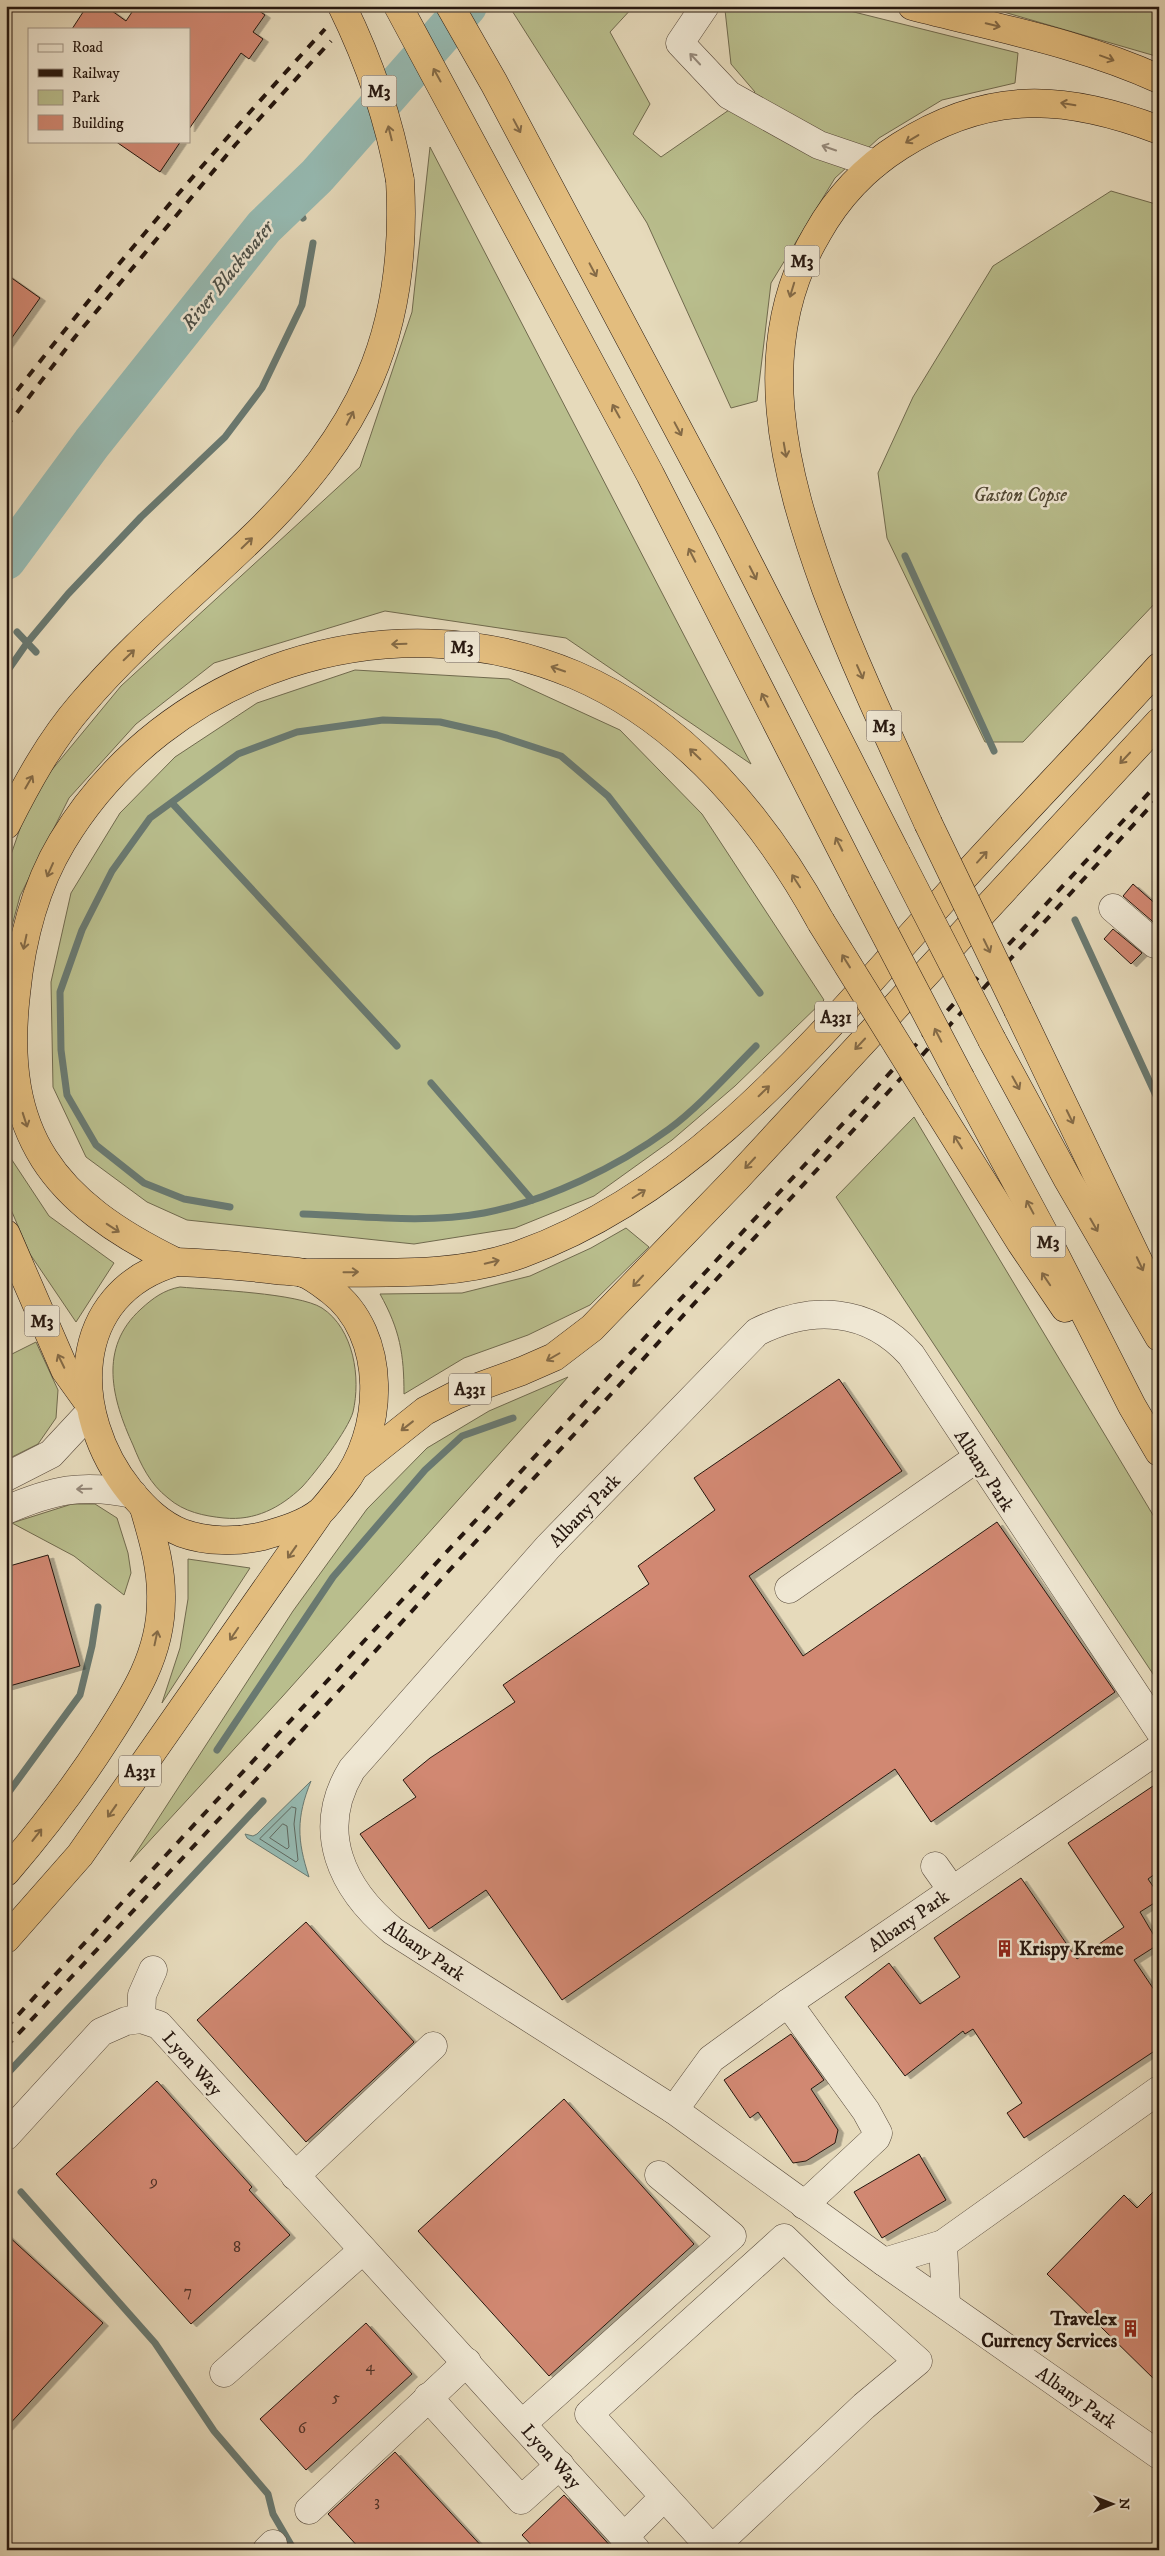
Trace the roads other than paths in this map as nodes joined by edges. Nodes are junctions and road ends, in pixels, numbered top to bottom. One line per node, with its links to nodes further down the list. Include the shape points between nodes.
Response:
1 (342, 6): 11 (highway, M3, one-way to 1, bridge, via 44,756 81,705 279,510 317,466 344,428 376,365 400,269 400,180 378,90)
2 (398, 6): 19 (highway, M3, one-way to 2, bridge, via 650,474)
3 (450, 6): 18 (highway, M3, one-way to 18, bridge, via 729,525 992,1040)
4 (706, 6): 8 (street, one-way to 4, via 819,145 729,95 680,43)
5 (912, 6): 6 (highway, one-way to 6, via 1074,46)
6 (1159, 80)
7 (1159, 130): 8 (highway, M3, one-way to 8, via 1115,114 1083,107 1026,103 954,118 912,139)
8 (875, 164): 17 (highway, M3, one-way to 17, bridge, via 857,180 824,220 800,266 781,332 778,358 779,405 786,459 841,628 928,823)
9 (1159, 666): 16 (highway, A331, one-way to 9, via 422,1272 493,1262 544,1245 652,1187 728,1126 822,1032)
10 (1159, 722): 23 (highway, A331, one-way to 23, via 736,1179 592,1328 554,1357 443,1401)
11 (6, 825)
12 (1113, 908): 13 (street)
13 (1159, 944)
14 (6, 1234): 20 (highway, M3, one-way to 14, via 61,1361)
15 (176, 1262): 16 (highway); 19 (highway, M3, one-way to 15, bridge, via 1021,1243 774,848 735,795 676,737 642,711 574,674 476,648 416,643 327,652 285,663 227,688 192,709 127,762 102,789 61,844 38,895 18,975 13,1055 25,1123 50,1169 75,1198 136,1242); 20 (highway, via 151,1270 129,1284 111,1302 102,1317 91,1350)
16 (303, 1273): 23 (highway, via 320,1282 347,1306 358,1322 371,1355 373,1406)
17 (1159, 1304)
18 (1159, 1337)
19 (1132, 1406): 21 (highway, M3)
20 (89, 1407): 24 (street, via 52,1454); 25 (highway, via 106,1456)
21 (1159, 1452)
22 (977, 1458): 28 (street); 29 (street, Albany Park); 40 (street, Albany Park, via 910,1355 888,1334 855,1319 831,1314 788,1318 757,1332 548,1547 364,1754 343,1784 335,1820 337,1854 349,1883 380,1921)
23 (356, 1466): 27 (highway)
24 (6, 1477)
25 (138, 1501): 26 (street, one-way to 26, via 113,1490 69,1489 43,1495); 27 (highway, via 169,1526 200,1538 237,1540 276,1532); 32 (highway, A331, one-way to 25, via 79,1782 141,1684 152,1658 162,1602 160,1572)
26 (6, 1510)
27 (320, 1512): 34 (highway, A331, one-way to 34, via 80,1855)
28 (789, 1589)
29 (1159, 1730)
30 (1159, 1749): 33 (street, Albany Park)
31 (935, 1866): 33 (street)
32 (6, 1872)
33 (952, 1890): 36 (street, Albany Park)
34 (6, 1939)
35 (153, 1970): 37 (street, via 142,1995)
36 (788, 2003): 40 (street, Albany Park, via 711,2059); 44 (street, via 866,2110 878,2133)
37 (140, 2019): 41 (street, via 117,2024 101,2032); 43 (street, Lyon Way, via 159,2025)
38 (433, 2046): 43 (street)
39 (1159, 2090): 45 (street)
40 (674, 2110): 44 (street, Albany Park)
41 (6, 2136)
42 (659, 2174): 52 (street, via 732,2236)
43 (295, 2176): 46 (street, Lyon Way)
44 (804, 2205): 47 (street, Albany Park)
45 (943, 2244): 47 (street); 48 (street)
46 (363, 2250): 49 (street, Lyon Way); 50 (street)
47 (884, 2262): 48 (street, Albany Park)
48 (946, 2305): 53 (street, Albany Park)
49 (467, 2362): 51 (street); 52 (street, Lyon Way)
50 (224, 2372)
51 (428, 2397): 54 (street, via 521,2500); 56 (street)
52 (523, 2423): 54 (street, Lyon Way)
53 (1159, 2455)
54 (560, 2465): 57 (street, Lyon Way)
55 (664, 2497): 55 (street, via 589,2414 784,2238 918,2361 864,2406 712,2549); 57 (street)
56 (309, 2510)
57 (630, 2543)

